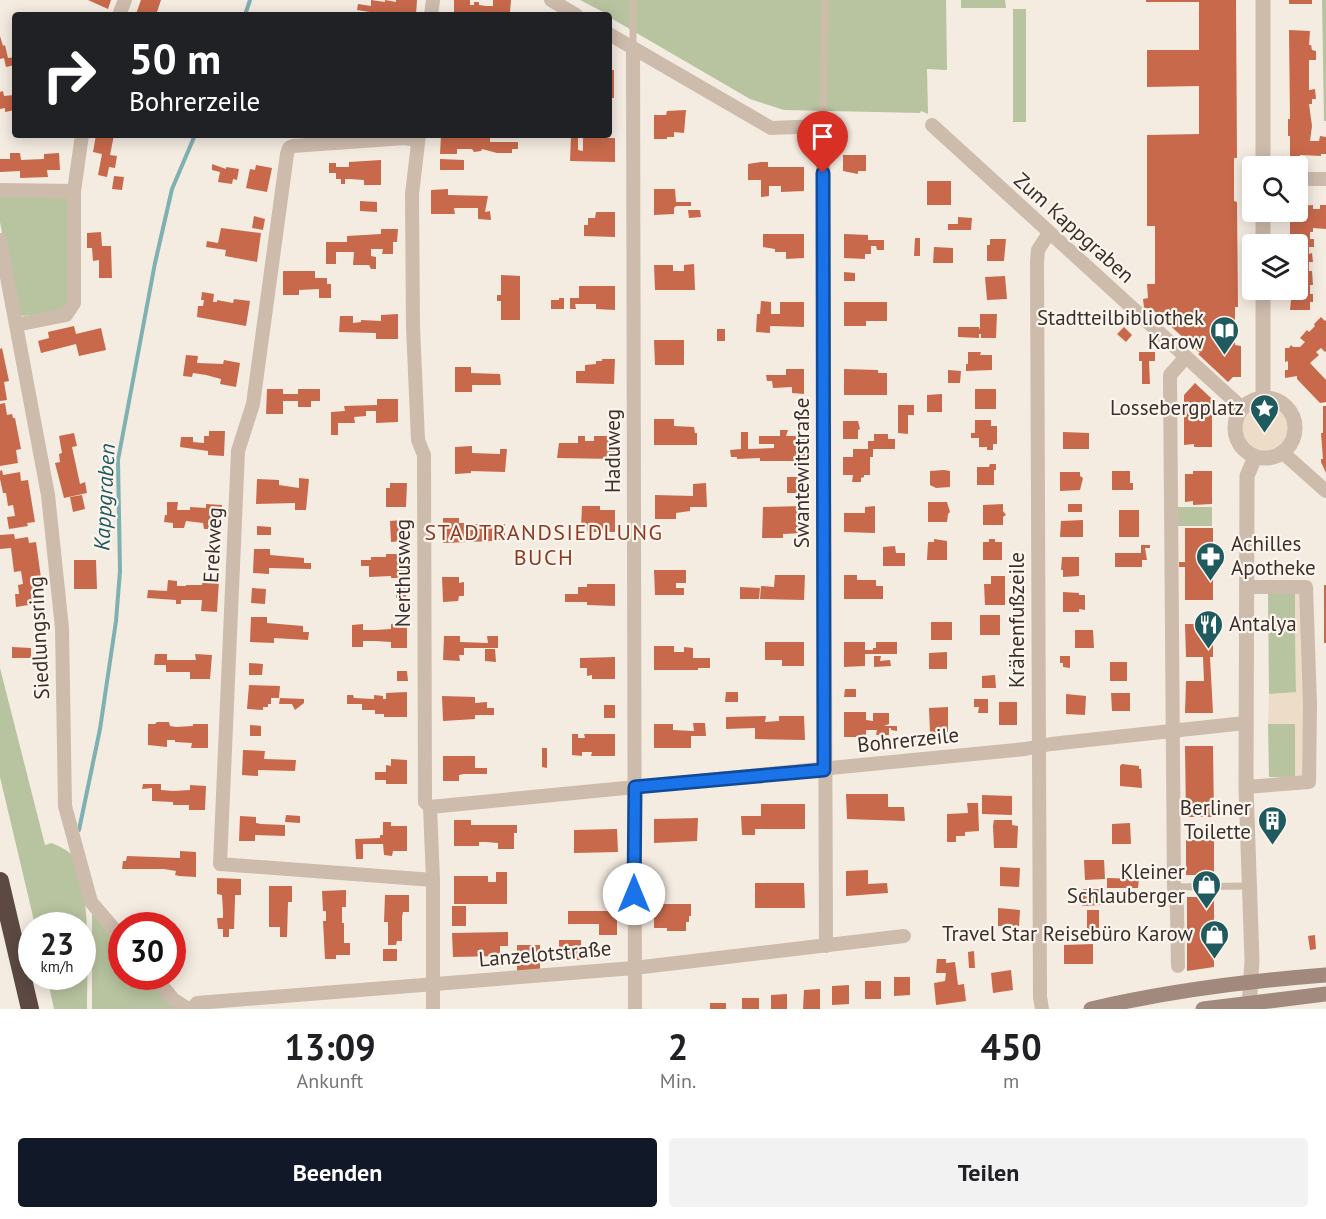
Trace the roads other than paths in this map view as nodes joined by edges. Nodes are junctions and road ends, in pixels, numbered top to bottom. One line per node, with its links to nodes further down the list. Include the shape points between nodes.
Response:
1 (551, 0): 5 (street)
2 (633, 0): 7 (lane, Haduweg)
3 (825, 0): 8 (lane, Swantewitstraße)
4 (1263, 0): 12 (street)
5 (571, 12)
6 (612, 36): 7 (street)
7 (633, 48): 8 (street, via 771,128); 32 (street, Haduweg)
8 (823, 126): 31 (street, Swantewitstraße)
9 (932, 126): 17 (street, Zum Kappgraben)
10 (82, 138): 16 (street)
11 (418, 138): 34 (street, Nerthusweg, via 412,194 413,327 418,440 424,455 425,802); 35 (street, Erekweg, via 292,146 287,154 253,404 238,451 220,864)
12 (1263, 156)
13 (1308, 179): 14 (street)
14 (1326, 179)
15 (0, 190): 16 (street)
16 (74, 191): 20 (street, via 74,303 66,315)
17 (1049, 233): 21 (street, Zum Kappgraben); 30 (street, Krähenfußzeile, via 1038,250 1037,262)
18 (0, 240): 20 (street, Siedlungsring)
19 (1263, 300): 22 (street)
20 (16, 325): 39 (street, Siedlungsring, via 48,495 62,628 65,806 91,902)
21 (1185, 358): 23 (street, Zum Kappgraben); 29 (street, via 1170,375)
22 (1263, 398): 23 (street); 24 (street, via 1286,406 1292,415 1294,435)
23 (1242, 408): 25 (street, via 1234,431 1238,443)
24 (1282, 452): 25 (street); 26 (street)
25 (1255, 457): 27 (street, via 1246,476)
26 (1326, 491)
27 (1246, 587): 28 (street); 33 (street, via 1306,587 1310,712 1309,782)
28 (1245, 723): 29 (street, Bohrerzeile); 33 (street)
29 (1172, 732): 30 (street, Bohrerzeile); 37 (street)
30 (1039, 747): 31 (street, Bohrerzeile); 54 (street, Krähenfußzeile)
31 (824, 770): 32 (street, Bohrerzeile); 41 (street, Swantewitstraße)
32 (635, 787): 34 (street, Bohrerzeile); 43 (street, Haduweg)
33 (1246, 787): 38 (street)
34 (430, 807): 35 (street, Nerthusweg)
35 (433, 880): 46 (street, Nerthusweg)
36 (0, 881): 50 (highway)
37 (1174, 886): 38 (lane); 42 (street)
38 (1250, 886): 45 (street)
39 (108, 922)
40 (904, 936): 41 (street, Lanzelotstraße)
41 (826, 946): 43 (street, Lanzelotstraße)
42 (1178, 966)
43 (634, 968): 46 (street, Lanzelotstraße); 53 (street, Haduweg)
44 (1326, 975): 45 (main road)
45 (1251, 981): 49 (street); 55 (main road)
46 (433, 984): 51 (street, Lanzelotstraße, via 197,1003); 52 (street, Nerthusweg)
47 (166, 990): 51 (street)
48 (1326, 994): 49 (main road)
49 (1249, 1006): 56 (main road)
50 (30, 1009)
51 (190, 1009)
52 (433, 1009)
53 (635, 1009)
54 (1042, 1009)
55 (1091, 1009)
56 (1203, 1009)

